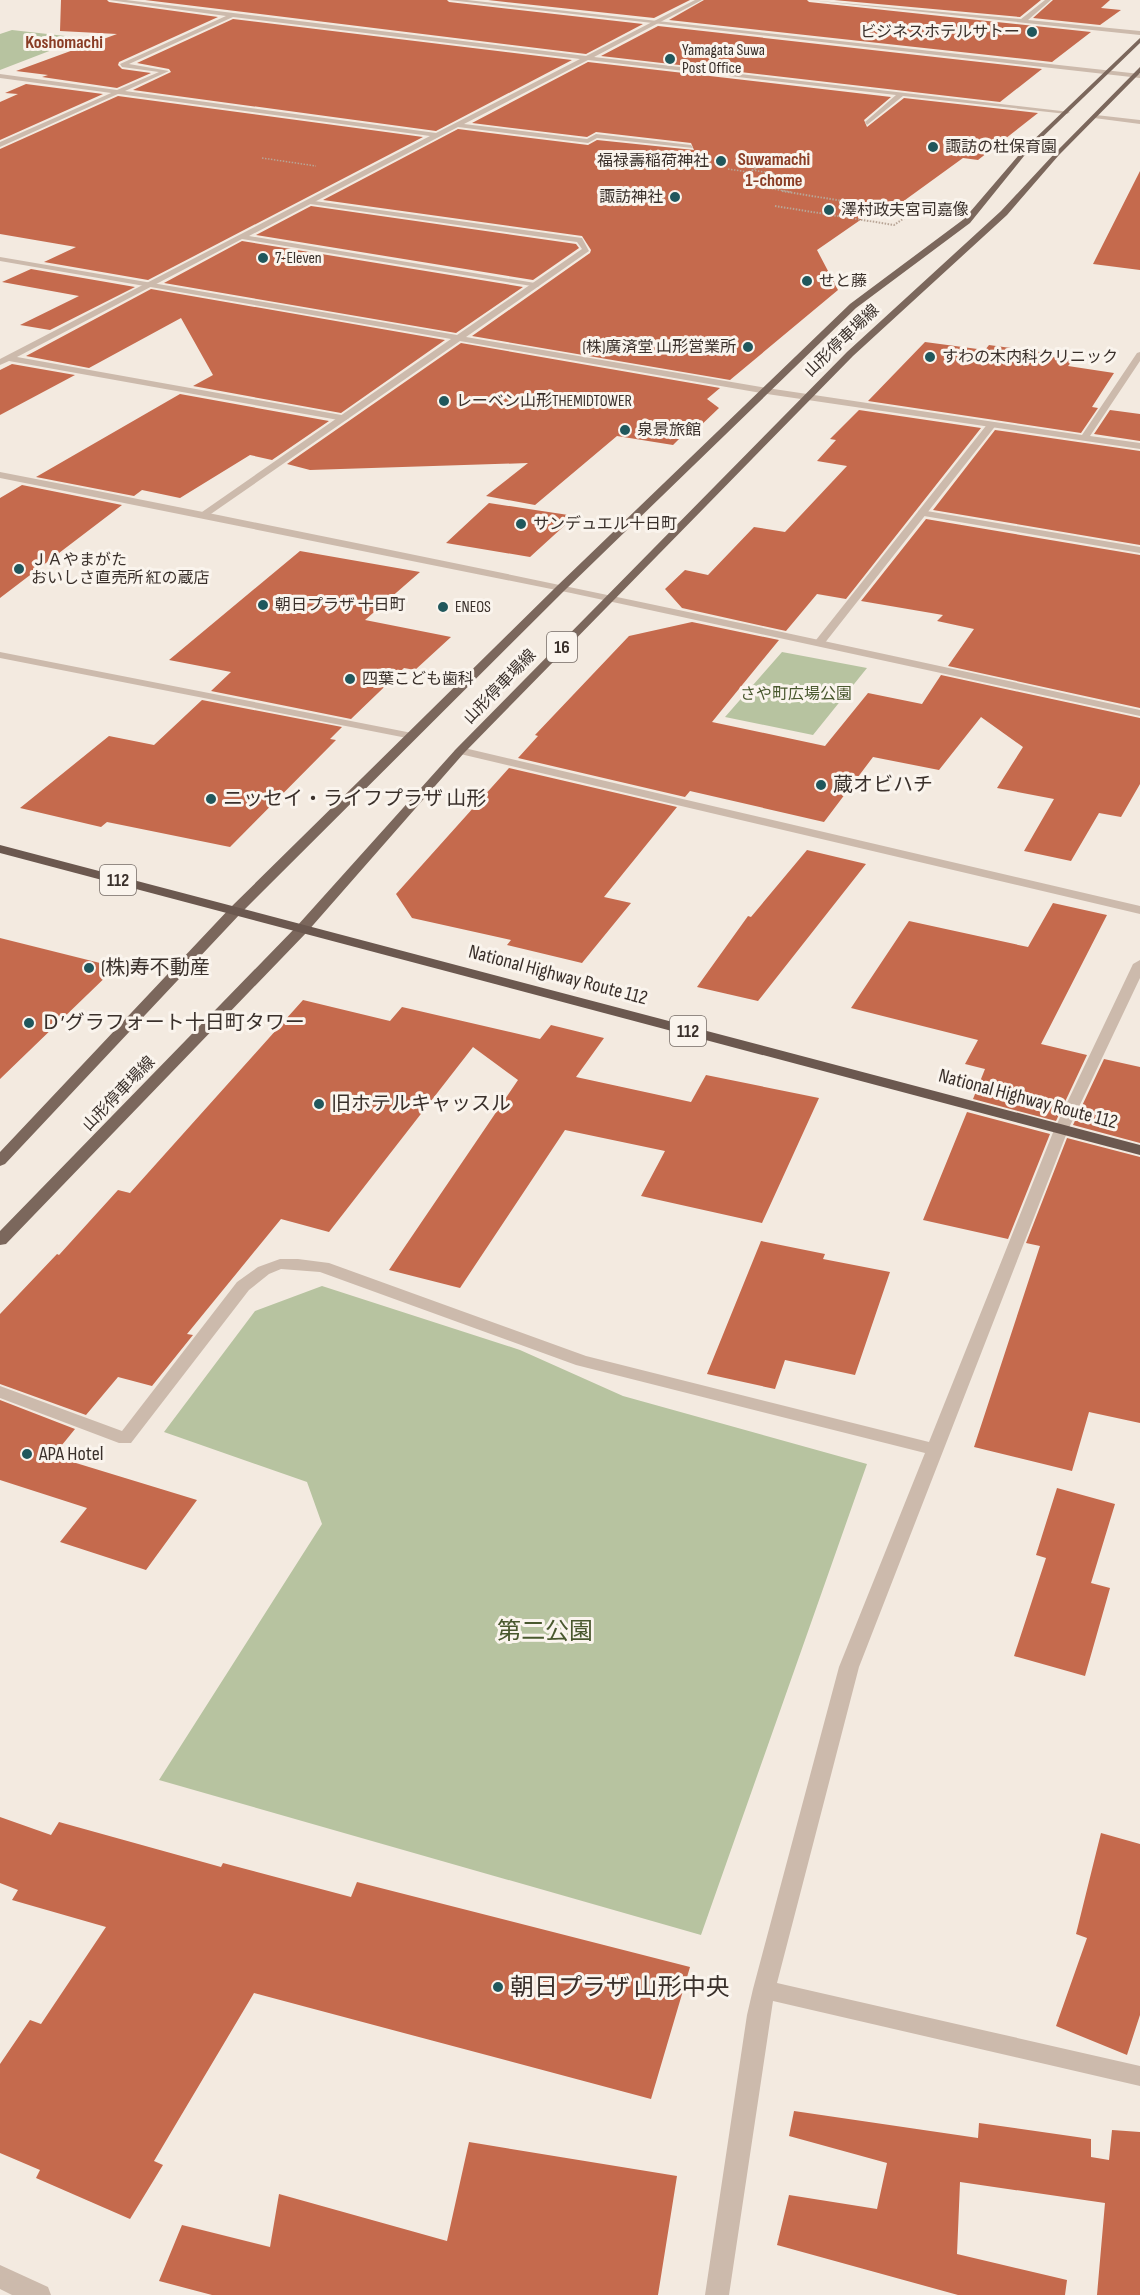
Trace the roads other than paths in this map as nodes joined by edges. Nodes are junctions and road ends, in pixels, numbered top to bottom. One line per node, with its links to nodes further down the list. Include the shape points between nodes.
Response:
1 (112, 0): 8 (street)
2 (452, 0): 10 (street)
3 (699, 0): 10 (street)
4 (812, 0): 7 (street)
5 (885, 0): 7 (street)
6 (1048, 0): 9 (street)
7 (876, 6): 9 (street)
8 (232, 14): 13 (street); 17 (street, via 122,65 166,71)
9 (1023, 21): 11 (street)
10 (656, 23): 13 (street); 14 (street)
11 (1140, 33)
12 (1140, 40): 14 (main road, 山形停車場線 / 16)
13 (586, 57): 18 (street); 23 (street)
14 (1105, 72): 15 (street); 19 (main road, 山形停車場線 / 16)
15 (1138, 74): 20 (main road, 山形停車場線 / 16)
16 (0, 76): 17 (street)
17 (118, 92): 24 (street); 25 (street)
18 (902, 93): 19 (street); 22 (street)
19 (1067, 112): 35 (main road, 山形停車場線 / 16, via 1026,150 967,221 853,306)
20 (1096, 117): 21 (street); 36 (main road, 山形停車場線 / 16, via 1004,213 850,354)
21 (1140, 122)
22 (867, 123)
23 (454, 125): 24 (street); 26 (street, via 588,141 596,136)
24 (435, 135): 27 (street)
25 (0, 145)
26 (691, 147)
27 (310, 202): 28 (street); 31 (street, via 579,240 586,249)
28 (241, 237): 30 (street); 31 (street)
29 (0, 259): 30 (street)
30 (150, 285): 32 (street); 34 (street)
31 (535, 285): 32 (street)
32 (461, 338): 35 (street); 37 (street)
33 (1140, 355): 39 (street)
34 (4, 360): 37 (street)
35 (768, 391): 36 (street); 45 (main road, 山形停車場線 / 16)
36 (810, 396): 38 (street); 46 (main road, 山形停車場線 / 16)
37 (344, 418): 43 (street)
38 (992, 424): 39 (street); 42 (street)
39 (1084, 438): 40 (street)
40 (1140, 446)
41 (0, 475): 43 (street)
42 (921, 513): 44 (street); 47 (street)
43 (205, 514): 45 (street)
44 (1140, 550)
45 (561, 588): 46 (street); 50 (main road, 山形停車場線 / 16)
46 (610, 597): 47 (street); 51 (main road, 山形停車場線 / 16)
47 (820, 642): 49 (street)
48 (0, 655): 50 (street)
49 (1140, 712)
50 (412, 736): 53 (main road, 山形停車場線 / 16)
51 (460, 752): 54 (street); 55 (main road, 山形停車場線 / 16)
52 (0, 849): 53 (highway, National Highway Route 112 / 112)
53 (236, 910): 55 (highway, National Highway Route 112 / 112); 59 (main road, 山形停車場線 / 16)
54 (1140, 910)
55 (302, 929): 57 (highway, National Highway Route 112 / 112); 60 (main road, 山形停車場線 / 16)
56 (1140, 964): 57 (street)
57 (1061, 1130): 58 (highway, National Highway Route 112 / 112); 62 (street)
58 (1140, 1150)
59 (0, 1161)
60 (0, 1240)
61 (0, 1392): 62 (street, via 126,1439 243,1286 262,1270 286,1261 322,1267 582,1361)
62 (934, 1449): 63 (street, via 849,1667)
63 (764, 1989): 64 (street); 67 (street)
64 (1140, 2076)
65 (0, 2277): 66 (street)
66 (39, 2295)
67 (717, 2295)

